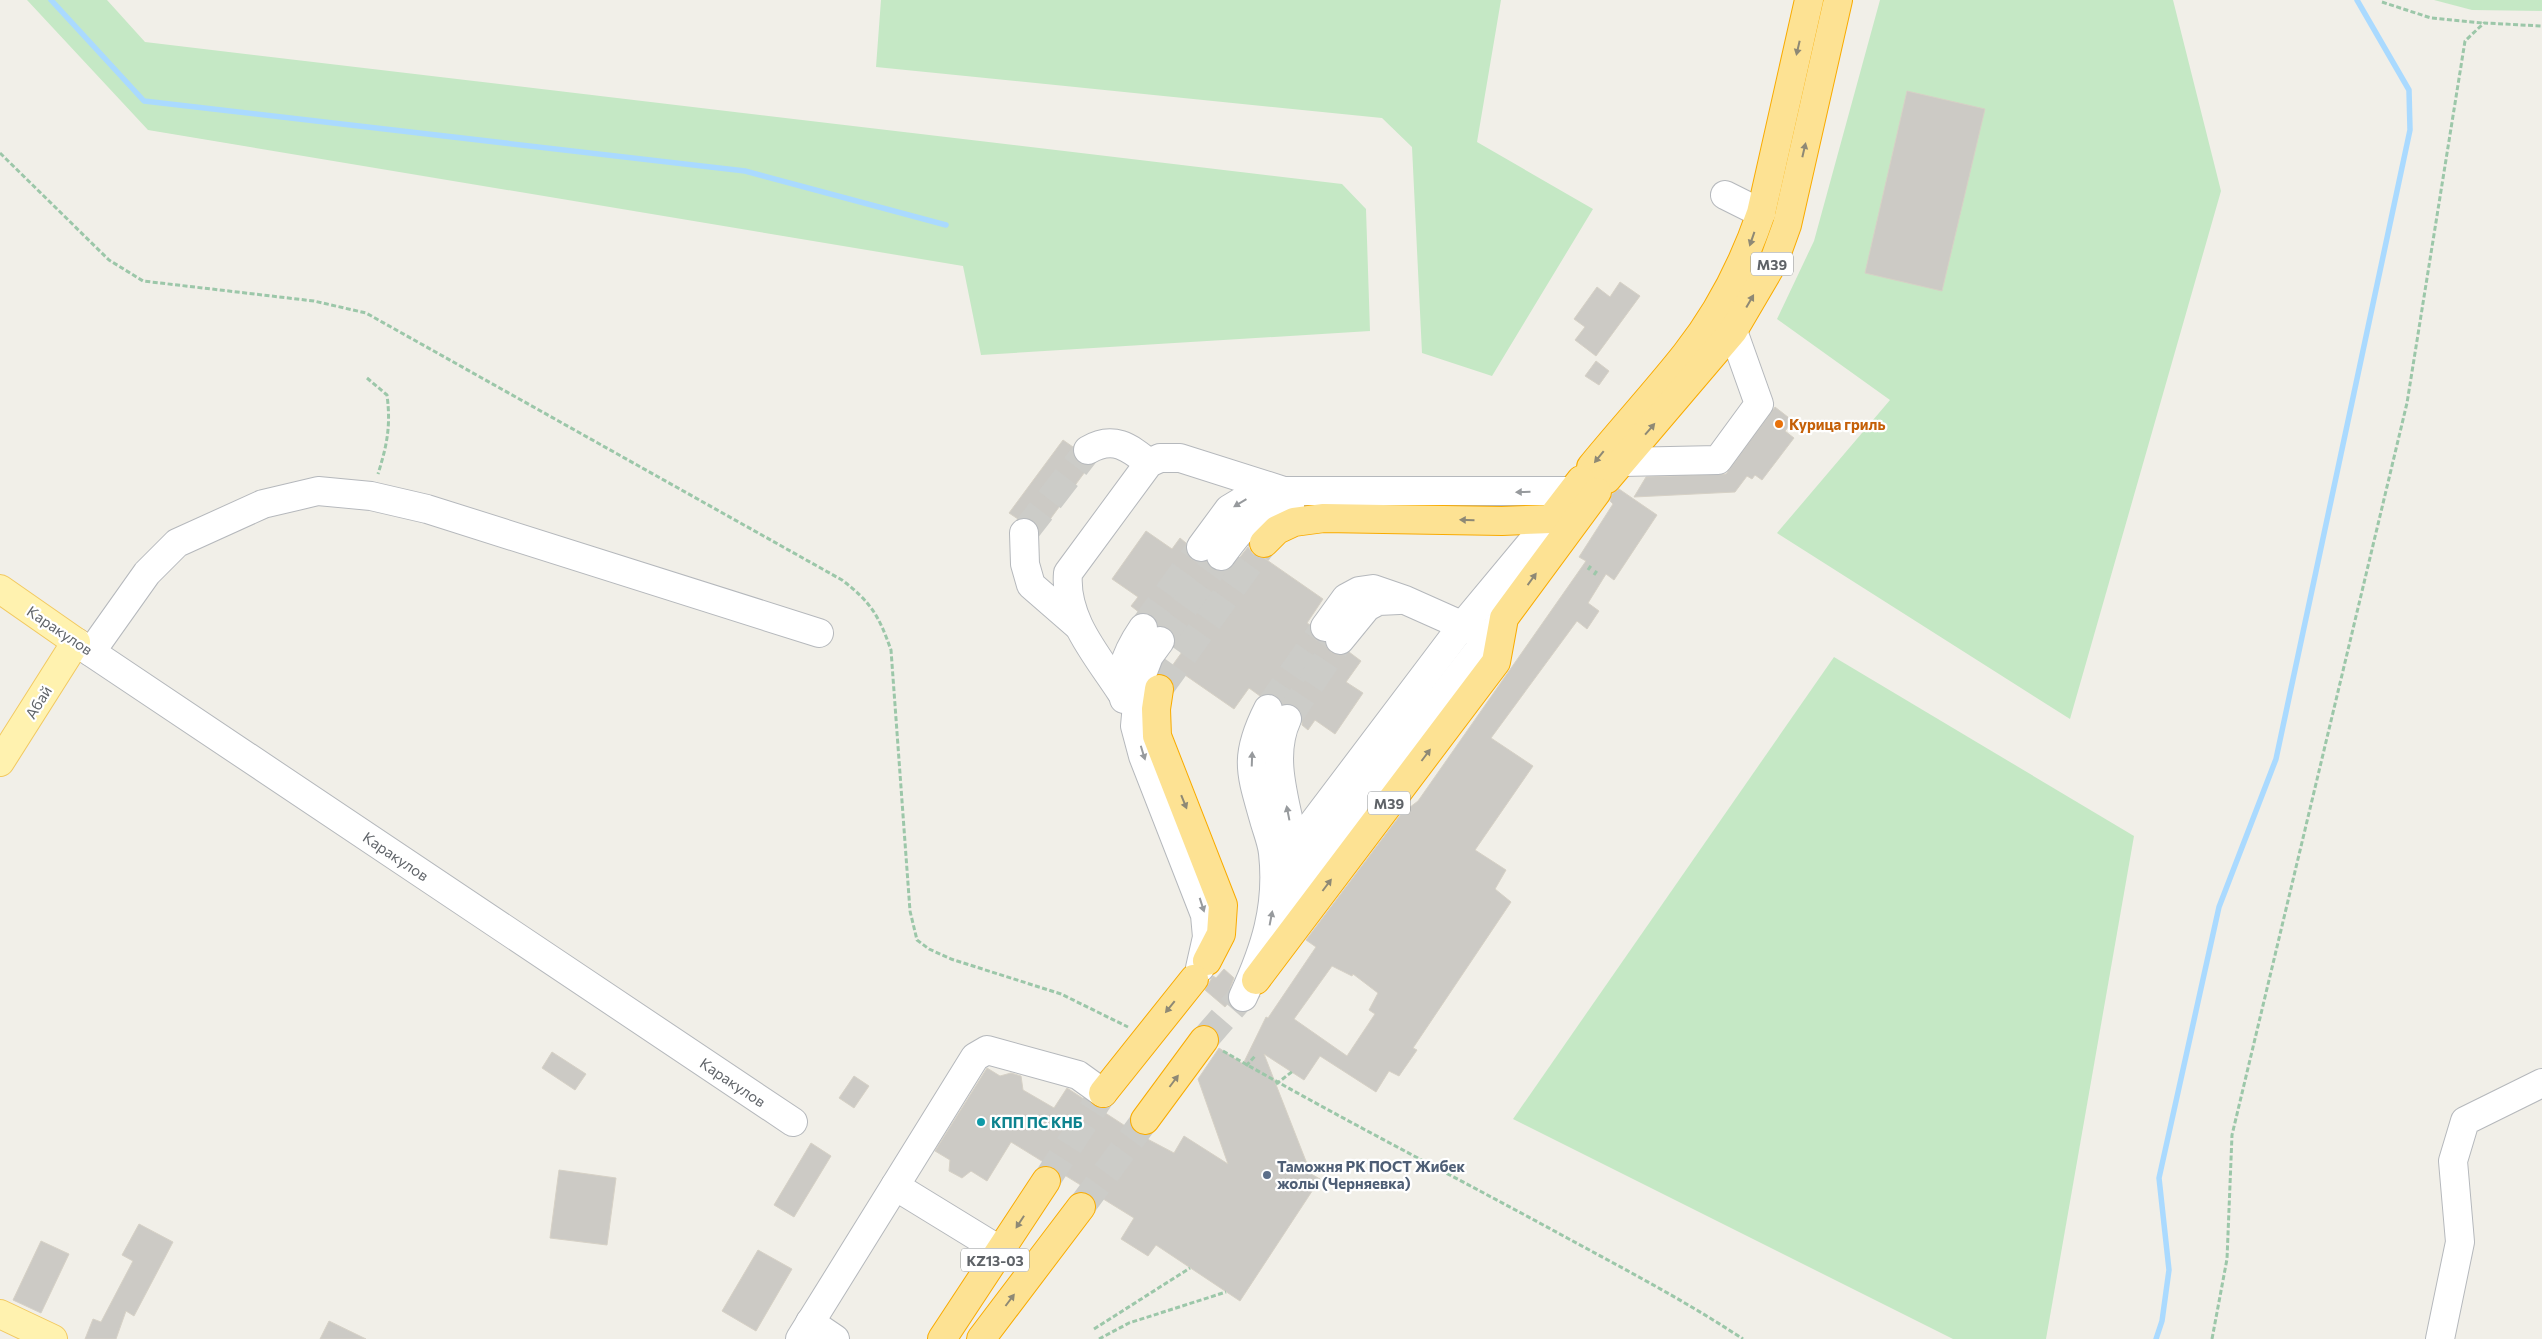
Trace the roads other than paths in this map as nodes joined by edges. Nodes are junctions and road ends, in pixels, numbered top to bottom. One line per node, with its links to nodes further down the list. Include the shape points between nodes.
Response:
1 (1809, 0): 4 (highway, M39, one-way to 4)
2 (1838, 0): 5 (highway, M39, one-way to 2, via 1774,261 1787,226)
3 (1725, 195): 4 (street)
4 (1761, 213): 8 (highway, M39, one-way to 8, via 1749,247 1722,298)
5 (1733, 331): 8 (highway, M39, one-way to 5); 8 (street, via 1759,404 1718,460)
6 (1088, 450): 7 (street, via 1098,445 1129,446)
7 (1149, 463): 9 (street, via 1160,458 1180,458); 15 (street, via 1068,573 1066,590)
8 (1595, 479): 9 (street, one-way to 9); 11 (highway, M39); 17 (highway, M39, one-way to 8)
9 (1284, 491): 10 (street, one-way to 10, via 1249,498 1230,509 1211,551 1256,516 1282,507 1390,507)
10 (1411, 519): 11 (highway, one-way to 10); 13 (highway, via 1324,518 1294,522 1277,530)
11 (1551, 519): 16 (street)
12 (1024, 533): 15 (street, via 1025,564 1031,585)
13 (1264, 543)
14 (0, 589): 20 (main road, Каракулов)
15 (1078, 625): 22 (street)
16 (1462, 626): 17 (street); 19 (street, via 1373,589 1359,591 1346,598); 25 (street)
17 (1496, 627): 26 (street); 27 (highway, M39, one-way to 17, via 1496,662)
18 (819, 633): 20 (street, via 427,509 371,496 318,491 263,504 176,543)
19 (1333, 634)
20 (84, 647): 24 (main road, Абай); 34 (street, Каракулов)
21 (1159, 689): 28 (highway, one-way to 28, via 1157,736 1223,905 1221,934)
22 (1122, 692): 23 (street); 23 (street, via 1122,672 1133,642 1151,635 1149,656 1139,682)
23 (1135, 726): 28 (street, one-way to 28, via 1143,756 1205,915 1207,937)
24 (0, 762)
25 (1294, 848): 26 (street); 29 (street, via 1278,762 1277,714 1255,734 1251,768 1273,851 1272,916 1262,956)
26 (1298, 881): 27 (street)
27 (1293, 930): 29 (highway, M39)
28 (1200, 970): 32 (highway, one-way to 32)
29 (1249, 988)
30 (1204, 1040): 33 (highway, one-way to 30)
31 (2542, 1083): 45 (street, via 2466,1121 2453,1161 2460,1242)
32 (1103, 1093): 36 (street, via 1078,1075 986,1050 975,1057)
33 (1145, 1120)
34 (793, 1122)
35 (1046, 1181): 38 (highway, KZ13-03, one-way to 38)
36 (895, 1186): 38 (street); 40 (street)
37 (1081, 1207): 44 (highway, KZ13-03, one-way to 37)
38 (1002, 1251): 43 (highway, KZ13-03)
39 (0, 1314): 41 (main road)
40 (805, 1331): 42 (street)
41 (53, 1339)
42 (835, 1339)
43 (942, 1339)
44 (981, 1339)
45 (2440, 1339)

